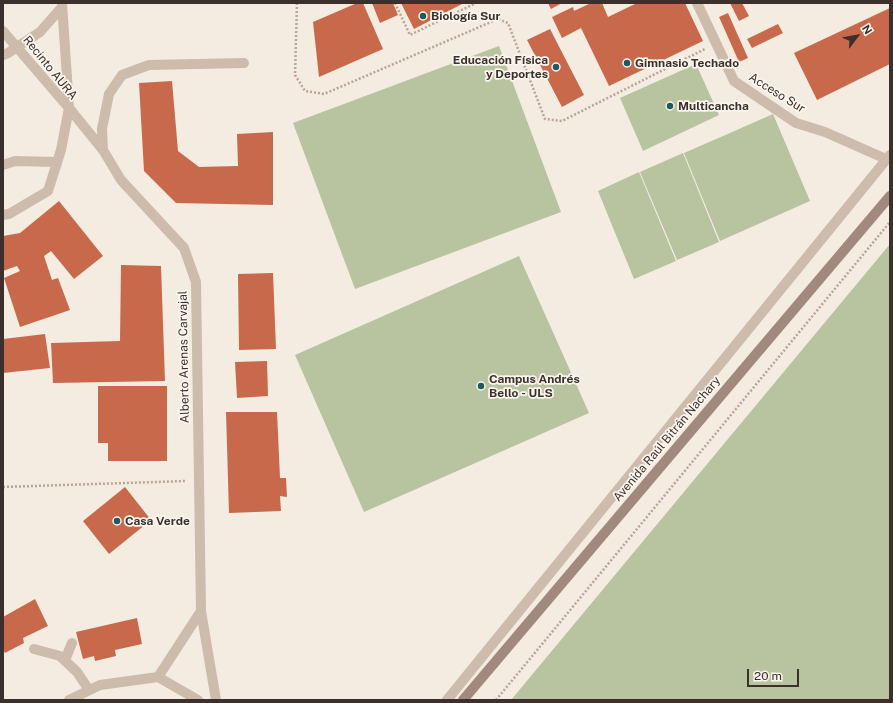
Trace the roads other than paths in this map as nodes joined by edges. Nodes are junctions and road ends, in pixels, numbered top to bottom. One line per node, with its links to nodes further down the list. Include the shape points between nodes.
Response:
1 (697, 3): 9 (lane, Acceso Sur, via 734,81 796,123)
2 (62, 5): 4 (lane, via 40,32); 7 (lane)
3 (3, 31): 4 (lane, Recinto AURA)
4 (17, 47): 5 (lane); 7 (lane, Recinto AURA)
5 (3, 55)
6 (244, 64): 8 (lane, via 149,65 122,75 109,94 102,129)
7 (69, 108): 8 (lane, Alberto Arenas Carvajal); 10 (lane, Recinto AURA)
8 (103, 150): 14 (lane, Alberto Arenas Carvajal, via 120,180 184,248 196,282)
9 (888, 157): 23 (lane)
10 (57, 162): 11 (lane, via 15,161); 13 (lane, Recinto AURA, via 48,191)
11 (3, 165)
12 (890, 196): 24 (main road, Avenida Raúl Bitrán Nachary)
13 (3, 215)
14 (201, 611): 18 (lane); 22 (lane, Alberto Arenas Carvajal)
15 (72, 643): 17 (lane)
16 (34, 649): 17 (lane, via 60,656)
17 (65, 660): 19 (lane)
18 (158, 677): 19 (lane, via 100,685); 21 (lane)
19 (89, 690): 20 (lane)
20 (69, 700)
21 (198, 700)
22 (216, 700)
23 (447, 700)
24 (463, 700)

